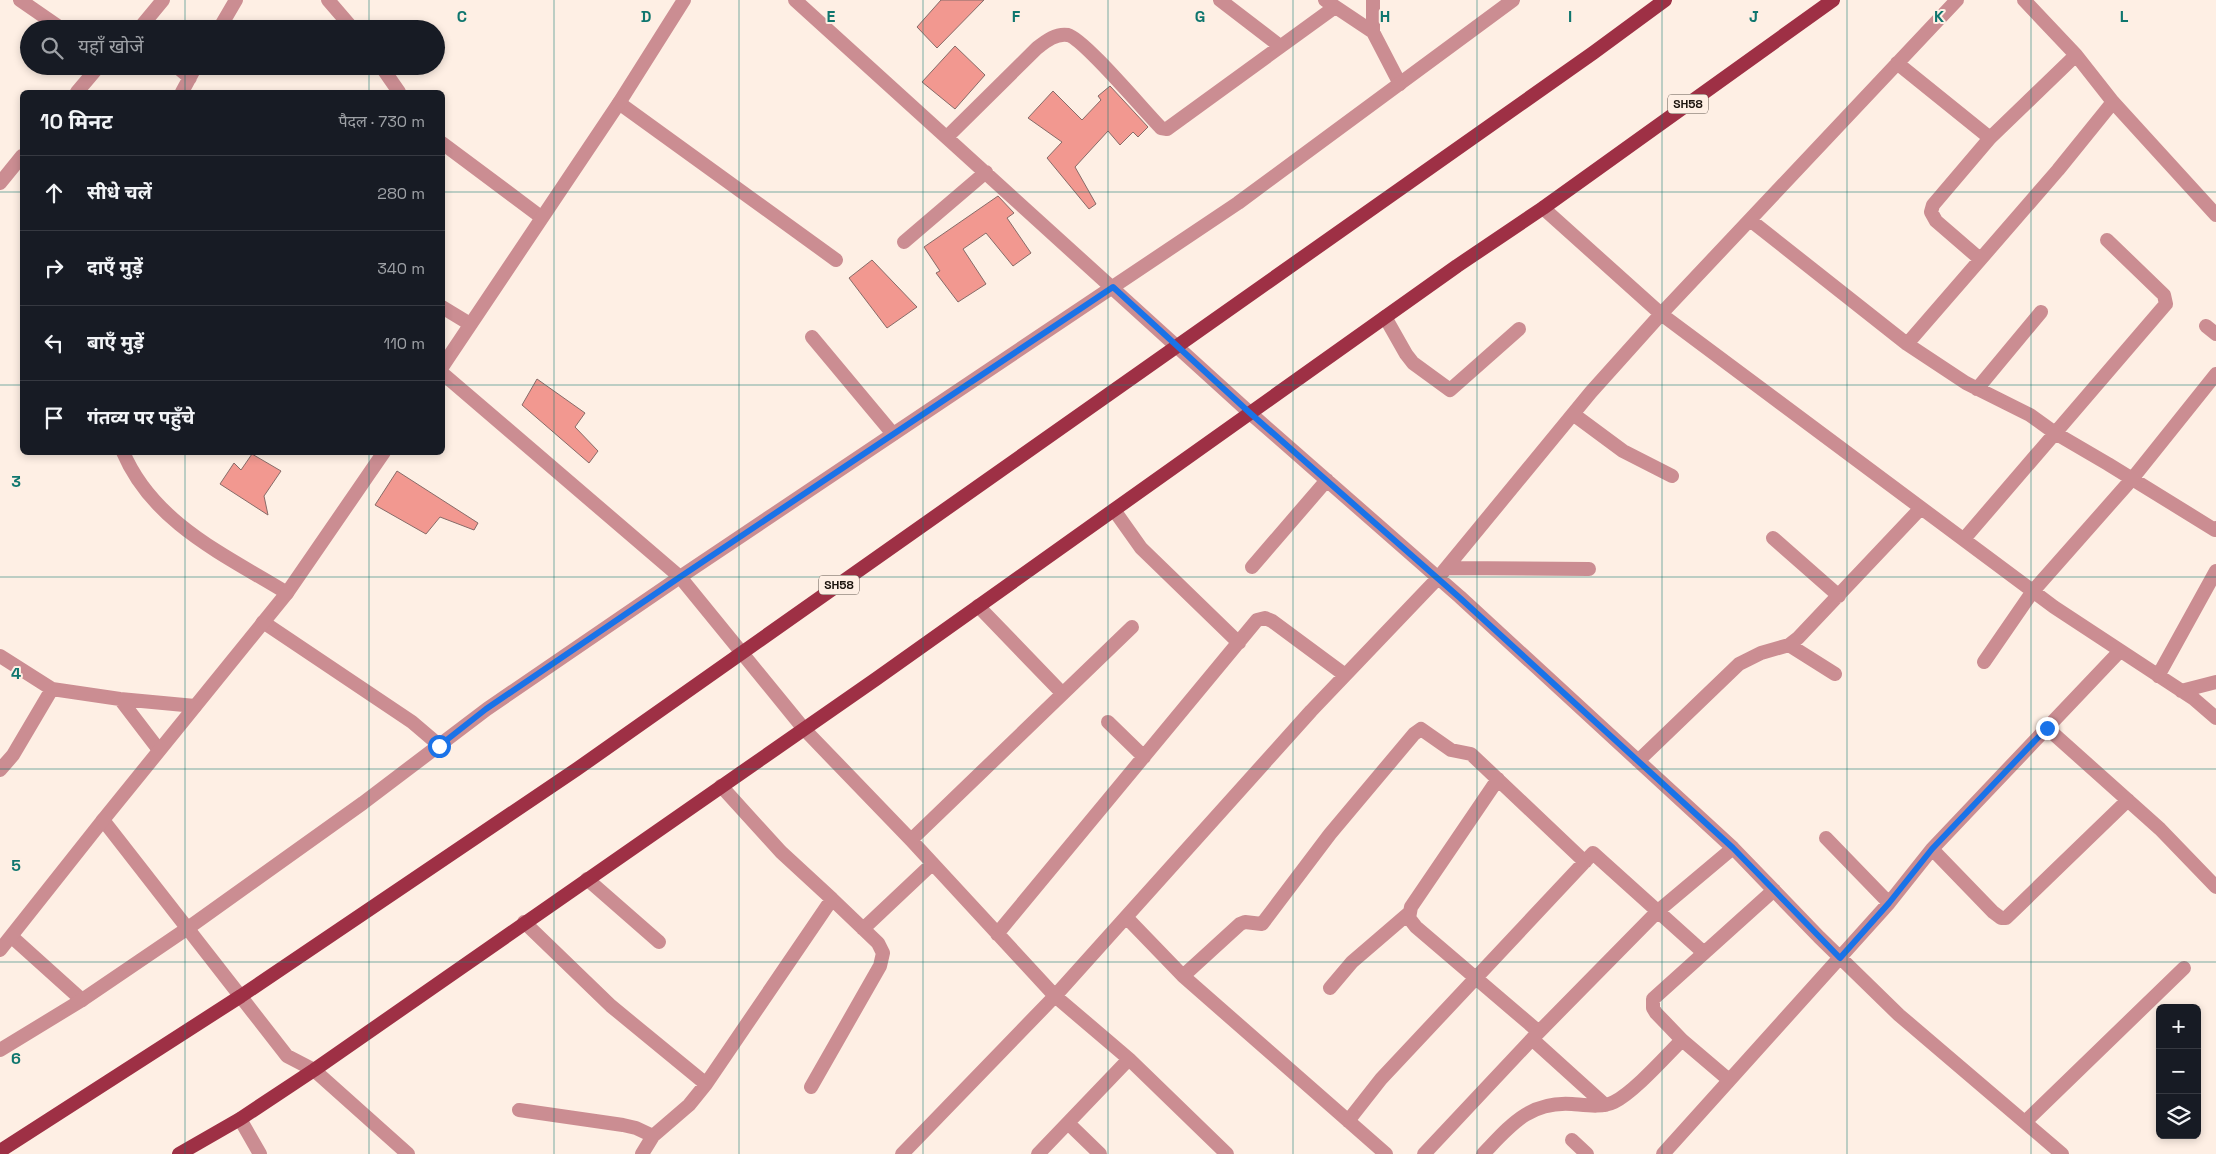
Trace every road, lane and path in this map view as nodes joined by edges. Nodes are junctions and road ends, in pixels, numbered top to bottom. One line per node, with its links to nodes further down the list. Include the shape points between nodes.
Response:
1 (20, 0): 15 (street)
2 (163, 0): 16 (street)
3 (236, 0): 17 (street)
4 (328, 0): 18 (street)
5 (684, 0): 31 (street)
6 (795, 0): 32 (street)
7 (1220, 0): 20 (street)
8 (1373, 0): 19 (street)
9 (1513, 0): 26 (street)
10 (1665, 0): 55 (main road, SH58)
11 (1833, 0): 38 (main road, SH58)
12 (1957, 0): 22 (street)
13 (2024, 0): 21 (street)
14 (1330, 3): 19 (street); 20 (street)
15 (49, 20)
16 (146, 20)
17 (224, 20)
18 (345, 20)
19 (1373, 32): 26 (street)
20 (1280, 46): 32 (street, via 1164,129 1084,46 1068,35 1048,39)
21 (2076, 54): 30 (street); 33 (street)
22 (1897, 63): 33 (street); 41 (street)
23 (91, 75): 27 (street)
24 (191, 75): 28 (street)
25 (387, 75): 29 (street)
26 (1400, 84): 46 (street, via 1238,202)
27 (79, 90)
28 (183, 90)
29 (398, 90)
30 (2114, 102): 39 (street); 44 (street)
31 (619, 103): 40 (street); 45 (street)
32 (947, 137): 36 (street)
33 (1990, 138): 44 (street, via 1933,205 1931,212 1936,221)
34 (445, 145): 40 (street)
35 (20, 158): 37 (street)
36 (986, 172): 43 (street); 46 (street)
37 (0, 183)
38 (1543, 208): 49 (street); 50 (main road, SH58)
39 (2216, 215)
40 (541, 217): 51 (street)
41 (1750, 220): 49 (street); 54 (street)
42 (2107, 240): 63 (street, via 2164,295 2166,304)
43 (904, 242)
44 (1980, 259): 54 (street)
45 (836, 260)
46 (1113, 287): 55 (street); 62 (street)
47 (445, 309): 51 (street)
48 (2042, 312): 59 (street)
49 (1661, 314): 61 (street); 69 (street)
50 (1386, 317): 52 (street, via 1413,363 1450,390); 60 (main road, SH58)
51 (470, 324): 56 (street)
52 (1519, 329)
53 (812, 337): 62 (street)
54 (1907, 344): 59 (street)
55 (1178, 346): 60 (street); 88 (main road, SH58)
56 (445, 362)
57 (2216, 374): 67 (street)
58 (445, 376): 78 (street)
59 (1977, 389): 63 (street, via 2030,415)
60 (1250, 413): 68 (street); 70 (main road, SH58)
61 (1573, 414): 66 (street, via 1623,451); 77 (street)
62 (893, 434): 78 (street)
63 (2055, 434): 67 (street); 73 (street)
64 (124, 455): 80 (street, via 142,486 175,522)
65 (382, 455): 80 (street)
66 (1672, 476)
67 (2132, 479): 71 (street); 79 (street)
68 (1327, 480): 74 (street); 77 (street)
69 (1922, 508): 73 (street); 81 (street)
70 (1114, 510): 82 (main road, SH58); 85 (street, via 1141,548)
71 (2216, 528)
72 (1773, 538): 81 (street)
73 (1964, 539): 79 (street)
74 (1252, 567)
75 (1589, 569): 77 (street)
76 (2216, 571): 93 (street)
77 (1443, 573): 92 (street); 107 (street)
78 (680, 577): 88 (street); 104 (street, via 486,709)
79 (2033, 591): 87 (street); 90 (street)
80 (287, 593): 83 (street)
81 (1839, 596): 86 (street)
82 (978, 606): 97 (street); 103 (main road, SH58)
83 (263, 622): 99 (street); 104 (street, via 412,722)
84 (1132, 627): 97 (street)
85 (1239, 642): 92 (street, via 1257,620 1265,618); 106 (street)
86 (1789, 644): 91 (street); 107 (street, via 1739,664)
87 (2120, 651): 93 (street); 102 (street)
88 (743, 653): 103 (street); 140 (main road, SH58)
89 (0, 656): 95 (street)
90 (1984, 662)
91 (1835, 674)
92 (1346, 675): 126 (street)
93 (2158, 676): 96 (street)
94 (2216, 682): 96 (street)
95 (52, 689): 98 (street); 108 (street, via 13,755)
96 (2180, 691): 100 (street)
97 (1062, 693): 114 (street)
98 (120, 699): 99 (street); 105 (street)
99 (195, 706): 105 (street)
100 (2216, 718)
101 (1108, 722): 106 (street)
102 (2047, 728): 111 (street); 116 (street)
103 (804, 729): 110 (main road, SH58); 114 (street)
104 (439, 746): 128 (street)
105 (159, 750): 112 (street)
106 (1144, 756): 130 (street)
107 (1638, 761): 115 (street)
108 (0, 770)
109 (1498, 779): 117 (street); 125 (street); 137 (street, via 1471,754 1451,750 1426,731 1418,730 1330,834 1262,924 1240,924)
110 (721, 786): 119 (main road, SH58); 122 (street, via 781,852)
111 (2128, 800): 116 (street, via 2006,918 1993,912); 120 (street)
112 (102, 820): 128 (street); 131 (street)
113 (1826, 838): 123 (street)
114 (911, 840): 118 (street)
115 (1733, 848): 121 (street); 124 (street)
116 (1932, 849): 123 (street)
117 (1585, 862): 124 (street, via 1593,853); 138 (street)
118 (932, 864): 129 (street); 130 (street)
119 (586, 879): 127 (main road, SH58); 132 (street)
120 (2216, 888)
121 (1774, 890): 134 (street); 135 (street)
122 (832, 899): 129 (street); 149 (street)
123 (1889, 903): 135 (street)
124 (1658, 911): 134 (street); 143 (street)
125 (1409, 913): 138 (street, via 1416,927); 139 (street, via 1352,962)
126 (1126, 917): 137 (street); 141 (street)
127 (524, 922): 147 (main road, SH58); 149 (street, via 611,1006)
128 (188, 928): 140 (street); 142 (street)
129 (863, 929): 150 (street, via 878,943 883,953 880,966)
130 (997, 934): 141 (street)
131 (12, 936): 133 (street); 142 (street)
132 (659, 942)
133 (0, 950)
134 (1703, 952): 144 (street, via 1653,999 1656,1013)
135 (1840, 958): 148 (street); 155 (street, via 1899,1015)
136 (2184, 968): 155 (street)
137 (1183, 976): 154 (street)
138 (1475, 978): 143 (street); 154 (street, via 1381,1079)
139 (1330, 988)
140 (241, 996): 147 (street, via 287,1056); 159 (main road, SH58)
141 (1055, 996): 146 (street); 164 (street)
142 (82, 1000): 145 (street)
143 (1535, 1036): 151 (street); 169 (street)
144 (1682, 1040): 148 (street); 151 (street, via 1624,1095)
145 (0, 1050)
146 (1129, 1059): 156 (street); 167 (street)
147 (314, 1070): 153 (main road, SH58); 162 (street)
148 (1730, 1080): 172 (street)
149 (706, 1084): 157 (street, via 689,1105)
150 (811, 1087)
151 (1605, 1105): 170 (street, via 1554,1104 1531,1110)
152 (519, 1110): 157 (street, via 623,1125)
153 (240, 1119): 160 (main road, SH58); 161 (street)
154 (1348, 1121): 168 (street)
155 (2025, 1122): 173 (street)
156 (1068, 1123): 165 (street); 166 (street)
157 (653, 1136): 163 (street)
158 (1572, 1140): 171 (street)
159 (0, 1151)
160 (179, 1154)
161 (260, 1154)
162 (408, 1154)
163 (642, 1154)
164 (902, 1154)
165 (1038, 1154)
166 (1100, 1154)
167 (1227, 1154)
168 (1386, 1154)
169 (1424, 1154)
170 (1483, 1154)
171 (1587, 1154)
172 (1662, 1154)
173 (2062, 1154)

